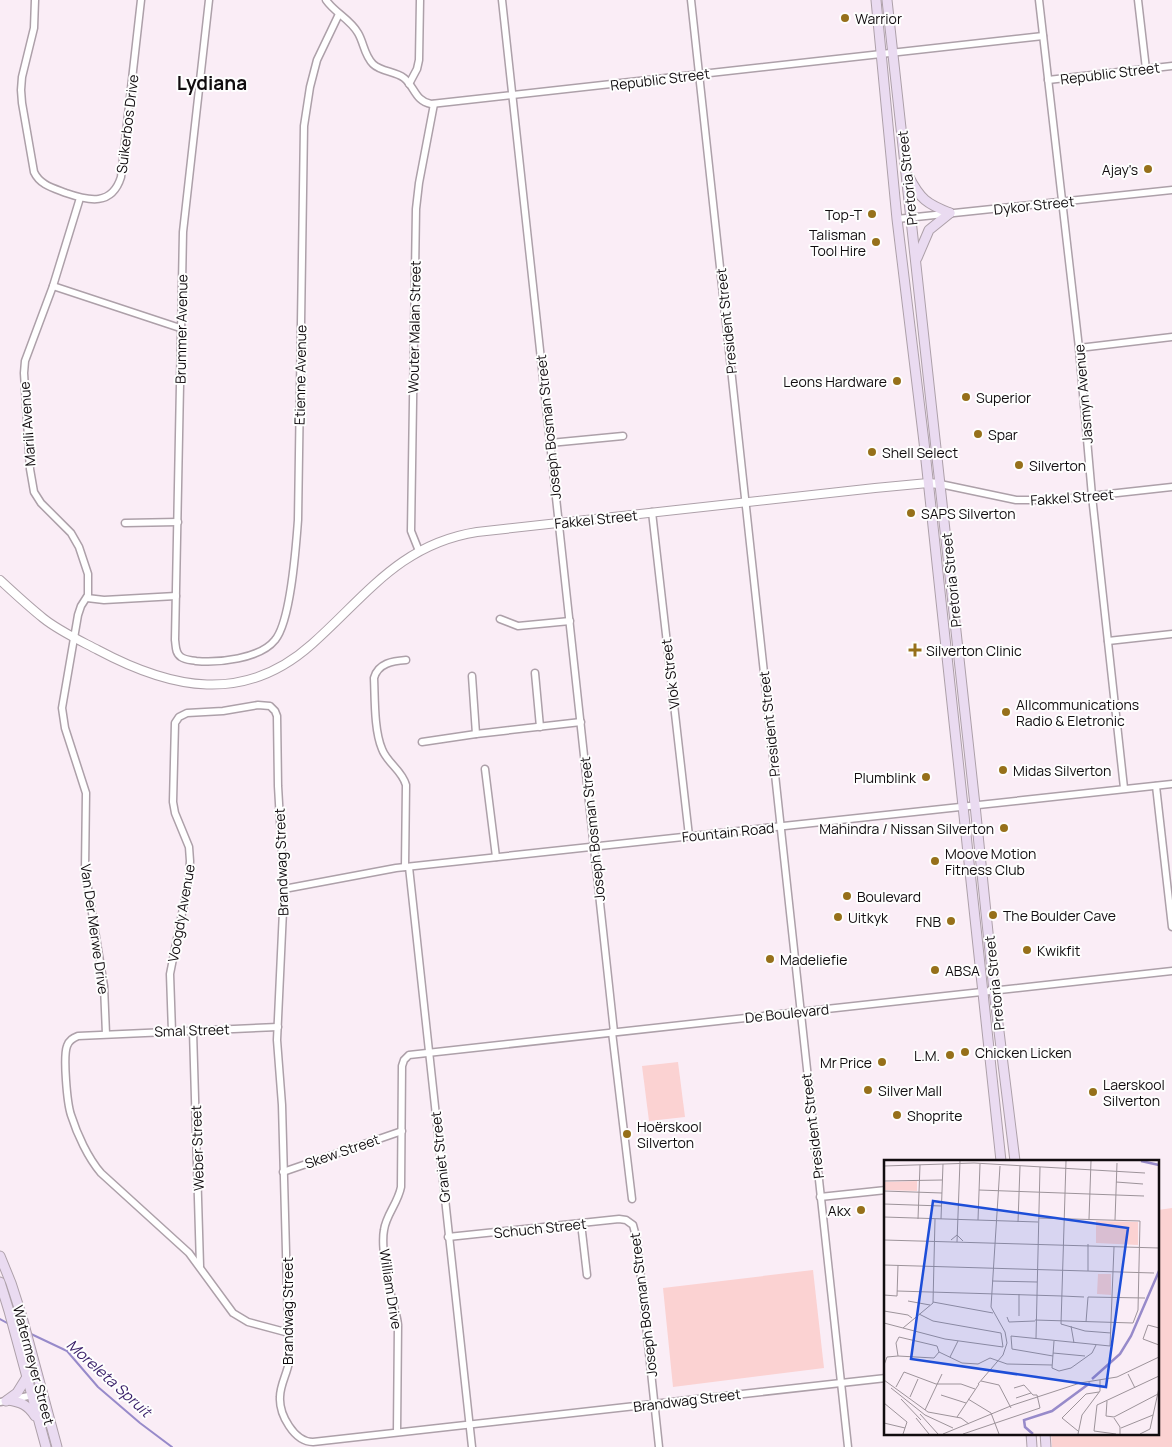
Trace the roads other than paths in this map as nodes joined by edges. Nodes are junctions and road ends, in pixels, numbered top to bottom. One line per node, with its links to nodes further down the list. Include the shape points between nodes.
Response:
1 (35, 0): 25 (street, Suikerbos Drive, via 34,28 21,90 33,169 37,178 46,185)
2 (141, 0): 25 (street, Suikerbos Drive, via 121,177 116,188 105,197 95,200)
3 (209, 0): 32 (street, Brummer Avenue, via 184,223)
4 (326, 0): 12 (street)
5 (420, 0): 20 (street, via 419,60)
6 (502, 0): 21 (street, Joseph Bosman Street)
7 (691, 0): 18 (street, President Street)
8 (876, 0): 15 (main road, Pretoria Street)
9 (887, 0): 14 (main road, Pretoria Street)
10 (1039, 0): 13 (street, Jasmyn Avenue)
11 (1138, 0): 17 (street)
12 (339, 14): 20 (street, via 358,33 372,64 401,76); 55 (street, Etienne Avenue, via 316,60 304,126 298,520 293,572 282,627 276,640 266,648 233,660 213,662)
13 (1043, 36): 14 (street, Republic Street); 19 (street, Jasmyn Avenue)
14 (893, 52): 15 (street, Republic Street); 23 (main road, Pretoria Street)
15 (882, 54): 18 (street, Republic Street); 29 (main road, Pretoria Street)
16 (1172, 66): 17 (street, Republic Street)
17 (1146, 69): 19 (street, Republic Street)
18 (699, 74): 21 (street, Republic Street); 41 (street, President Street)
19 (1048, 80): 26 (street, Jasmyn Avenue)
20 (410, 84): 22 (street, via 422,101)
21 (512, 95): 22 (street, Republic Street); 36 (street, Joseph Bosman Street)
22 (434, 104): 46 (street, Wouter Malan Street, via 416,210 411,531)
23 (906, 172): 27 (main road, via 923,200); 28 (main road, Pretoria Street)
24 (1172, 190): 26 (street, Dykor Street)
25 (80, 198): 31 (street, Marili Avenue)
26 (1061, 202): 27 (street, Dykor Street); 34 (street, Jasmyn Avenue)
27 (950, 213): 28 (street, Dykor Street); 30 (main road, via 929,230)
28 (911, 218): 29 (street, Dykor Street); 30 (main road, Pretoria Street)
29 (897, 219): 37 (main road, Pretoria Street)
30 (916, 262): 38 (main road, Pretoria Street)
31 (52, 286): 32 (street); 49 (street, Marili Avenue, via 24,364 32,487 37,498 71,533 79,547 88,574)
32 (180, 328): 43 (street, Brummer Avenue)
33 (1172, 337): 34 (street)
34 (1078, 348): 40 (street, Jasmyn Avenue)
35 (623, 436): 36 (street)
36 (550, 443): 45 (street, Joseph Bosman Street)
37 (928, 483): 38 (street, Fakkel Street); 41 (street, Fakkel Street); 69 (main road, Pretoria Street)
38 (940, 484): 40 (street, Fakkel Street, via 1016,500); 68 (main road, Pretoria Street)
39 (1172, 487): 40 (street, Fakkel Street)
40 (1092, 496): 54 (street, Jasmyn Avenue)
41 (746, 502): 42 (street, Fakkel Street); 70 (street, President Street)
42 (652, 512): 45 (street, Fakkel Street); 71 (street, Vlok Street)
43 (178, 522): 44 (street); 48 (street, Brummer Avenue)
44 (125, 523)
45 (559, 523): 46 (street, Fakkel Street, via 460,534); 51 (street, Joseph Bosman Street)
46 (419, 551): 53 (street, Fakkel Street, via 394,568 301,653 277,668 246,680 202,684 167,679 126,665)
47 (0, 580): 53 (street, Fakkel Street, via 45,619)
48 (176, 596): 49 (street); 55 (street, Brummer Avenue, via 176,646)
49 (88, 598): 53 (street, Marili Avenue, via 80,609)
50 (500, 618): 51 (street, via 518,626)
51 (570, 621): 60 (street, Joseph Bosman Street)
52 (1172, 634): 54 (street)
53 (74, 638): 85 (street, Van Der Merwe Drive, via 62,708 65,728 86,793 85,870 104,986)
54 (1108, 641): 67 (street, Jasmyn Avenue)
55 (181, 658)
56 (406, 660): 74 (street, Graniet Street, via 382,666 374,678 382,749 406,785)
57 (534, 673): 61 (street)
58 (472, 676): 62 (street)
59 (273, 708): 75 (street, Brandwag Street, via 278,722); 83 (street, Voogdy Avenue, via 263,704 187,713 175,723 173,802 189,846 190,864 170,974)
60 (581, 722): 61 (street); 72 (street, Joseph Bosman Street)
61 (540, 726): 62 (street)
62 (476, 734): 63 (street)
63 (422, 742)
64 (485, 769): 73 (street)
65 (1172, 784): 66 (street, Fountain Road)
66 (1156, 786): 67 (street, Fountain Road); 76 (street)
67 (1124, 788): 68 (street, Fountain Road)
68 (975, 805): 69 (street, Fountain Road); 79 (main road, Pretoria Street)
69 (964, 806): 70 (street, Fountain Road); 78 (main road, Pretoria Street)
70 (780, 826): 71 (street, Fountain Road); 80 (street, President Street)
71 (689, 836): 72 (street, Fountain Road)
72 (594, 847): 73 (street, Fountain Road); 84 (street, Joseph Bosman Street)
73 (496, 857): 74 (street, Fountain Road)
74 (407, 867): 75 (street, Fountain Road); 86 (street, Graniet Street)
75 (284, 889): 81 (street, Brandwag Street)
76 (1172, 927)
77 (1172, 971): 79 (street, De Boulevard)
78 (982, 991): 79 (street, De Boulevard); 80 (street, De Boulevard); 89 (main road, Pretoria Street)
79 (994, 991): 90 (main road, Pretoria Street)
80 (799, 1012): 84 (street, De Boulevard); 93 (street, President Street)
81 (278, 1026): 82 (street, Smal Street); 91 (street, Brandwag Street)
82 (192, 1031): 83 (street, Smal Street); 99 (street, Weber Street)
83 (172, 1032): 85 (street, Smal Street)
84 (613, 1032): 86 (street, De Boulevard); 94 (street, Joseph Bosman Street)
85 (106, 1034): 99 (street, via 78,1036 67,1045 67,1091 72,1120 101,1173)
86 (429, 1052): 87 (street, De Boulevard, via 411,1055); 97 (street, Graniet Street)
87 (404, 1060): 88 (street, William Drive)
88 (402, 1131): 91 (street, Skew Street); 112 (street, William Drive, via 401,1187 383,1235 390,1294 398,1325)
89 (1001, 1160)
90 (1014, 1160)
91 (283, 1172): 102 (street, Brandwag Street)
92 (884, 1190): 93 (street)
93 (820, 1197): 105 (street, President Street)
94 (632, 1199)
95 (581, 1223): 96 (street, Schuch Street, via 619,1220); 97 (street, Schuch Street); 100 (street)
96 (631, 1223): 109 (street, Joseph Bosman Street, via 637,1240)
97 (448, 1237): 110 (street, Graniet Street)
98 (0, 1256): 106 (main road, Watermeyer Street, via 12,1283)
99 (200, 1266): 102 (street, via 237,1316)
100 (587, 1276)
101 (0, 1282): 103 (main road, Watermeyer Street)
102 (289, 1333): 112 (street, Brandwag Street, via 289,1362 280,1399 289,1424 299,1436 310,1442)
103 (27, 1377): 107 (main road, Watermeyer Street); 108 (main road, via 17,1393)
104 (884, 1378): 105 (street, Brandwag Street)
105 (840, 1382): 109 (street, Brandwag Street); 119 (street, President Street)
106 (42, 1393): 107 (street); 116 (main road, Watermeyer Street)
107 (32, 1396): 108 (street); 111 (main road, Watermeyer Street)
108 (4, 1401): 111 (main road, via 28,1406)
109 (654, 1404): 110 (street, Brandwag Street); 118 (street, Joseph Bosman Street)
110 (469, 1424): 112 (street, Brandwag Street); 117 (street, Graniet Street)
111 (40, 1425): 115 (main road, Watermeyer Street)
112 (397, 1432)
113 (1031, 1434): 120 (main road)
114 (1045, 1434): 121 (main road)
115 (46, 1447)
116 (57, 1447)
117 (472, 1447)
118 (659, 1447)
119 (848, 1447)
120 (1032, 1447)
121 (1046, 1447)

